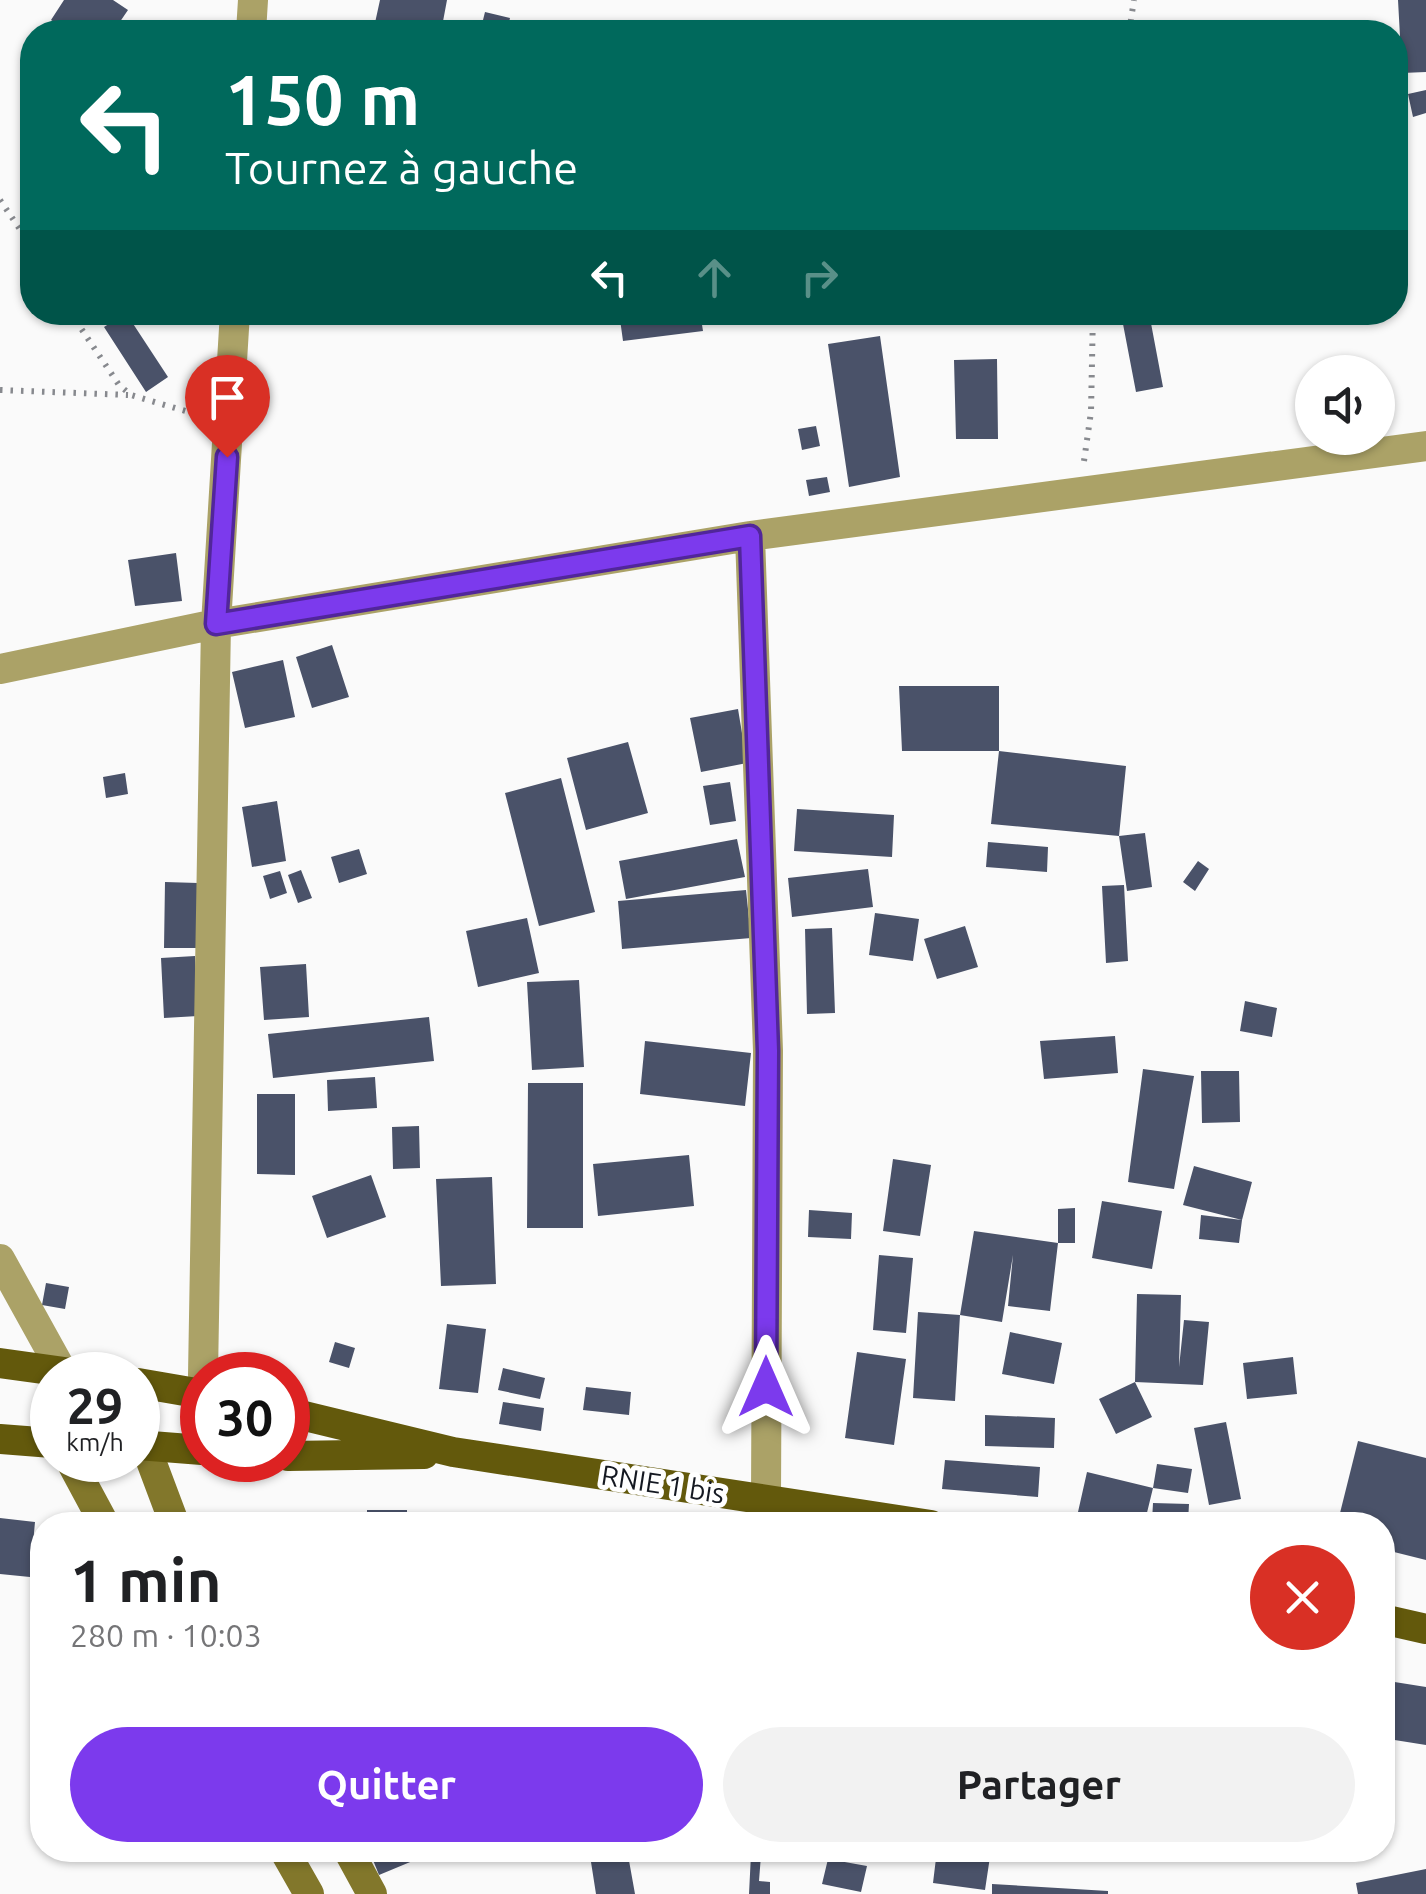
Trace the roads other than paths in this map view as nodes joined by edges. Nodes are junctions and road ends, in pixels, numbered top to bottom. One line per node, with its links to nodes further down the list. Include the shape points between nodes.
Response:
1 (234, 325): 4 (street)
2 (1426, 446): 3 (street)
3 (750, 536): 4 (street); 18 (street, via 768,1051)
4 (216, 624): 5 (street); 8 (street)
5 (0, 669)
6 (0, 1259): 7 (street)
7 (60, 1352)
8 (203, 1352)
9 (0, 1364): 10 (main road)
10 (30, 1368)
11 (310, 1417): 14 (main road)
12 (0, 1439): 13 (main road)
13 (30, 1441)
14 (453, 1452): 15 (main road); 18 (main road, RNIE 1 bis)
15 (310, 1455)
16 (82, 1482): 19 (street)
17 (157, 1482): 20 (street)
18 (766, 1499): 21 (main road, RNIE 1 bis)
19 (98, 1512)
20 (169, 1512)
21 (848, 1512)
22 (1395, 1622): 23 (main road)
23 (1426, 1629)
24 (291, 1862): 26 (street)
25 (355, 1862): 27 (street)
26 (309, 1894)
27 (372, 1894)

